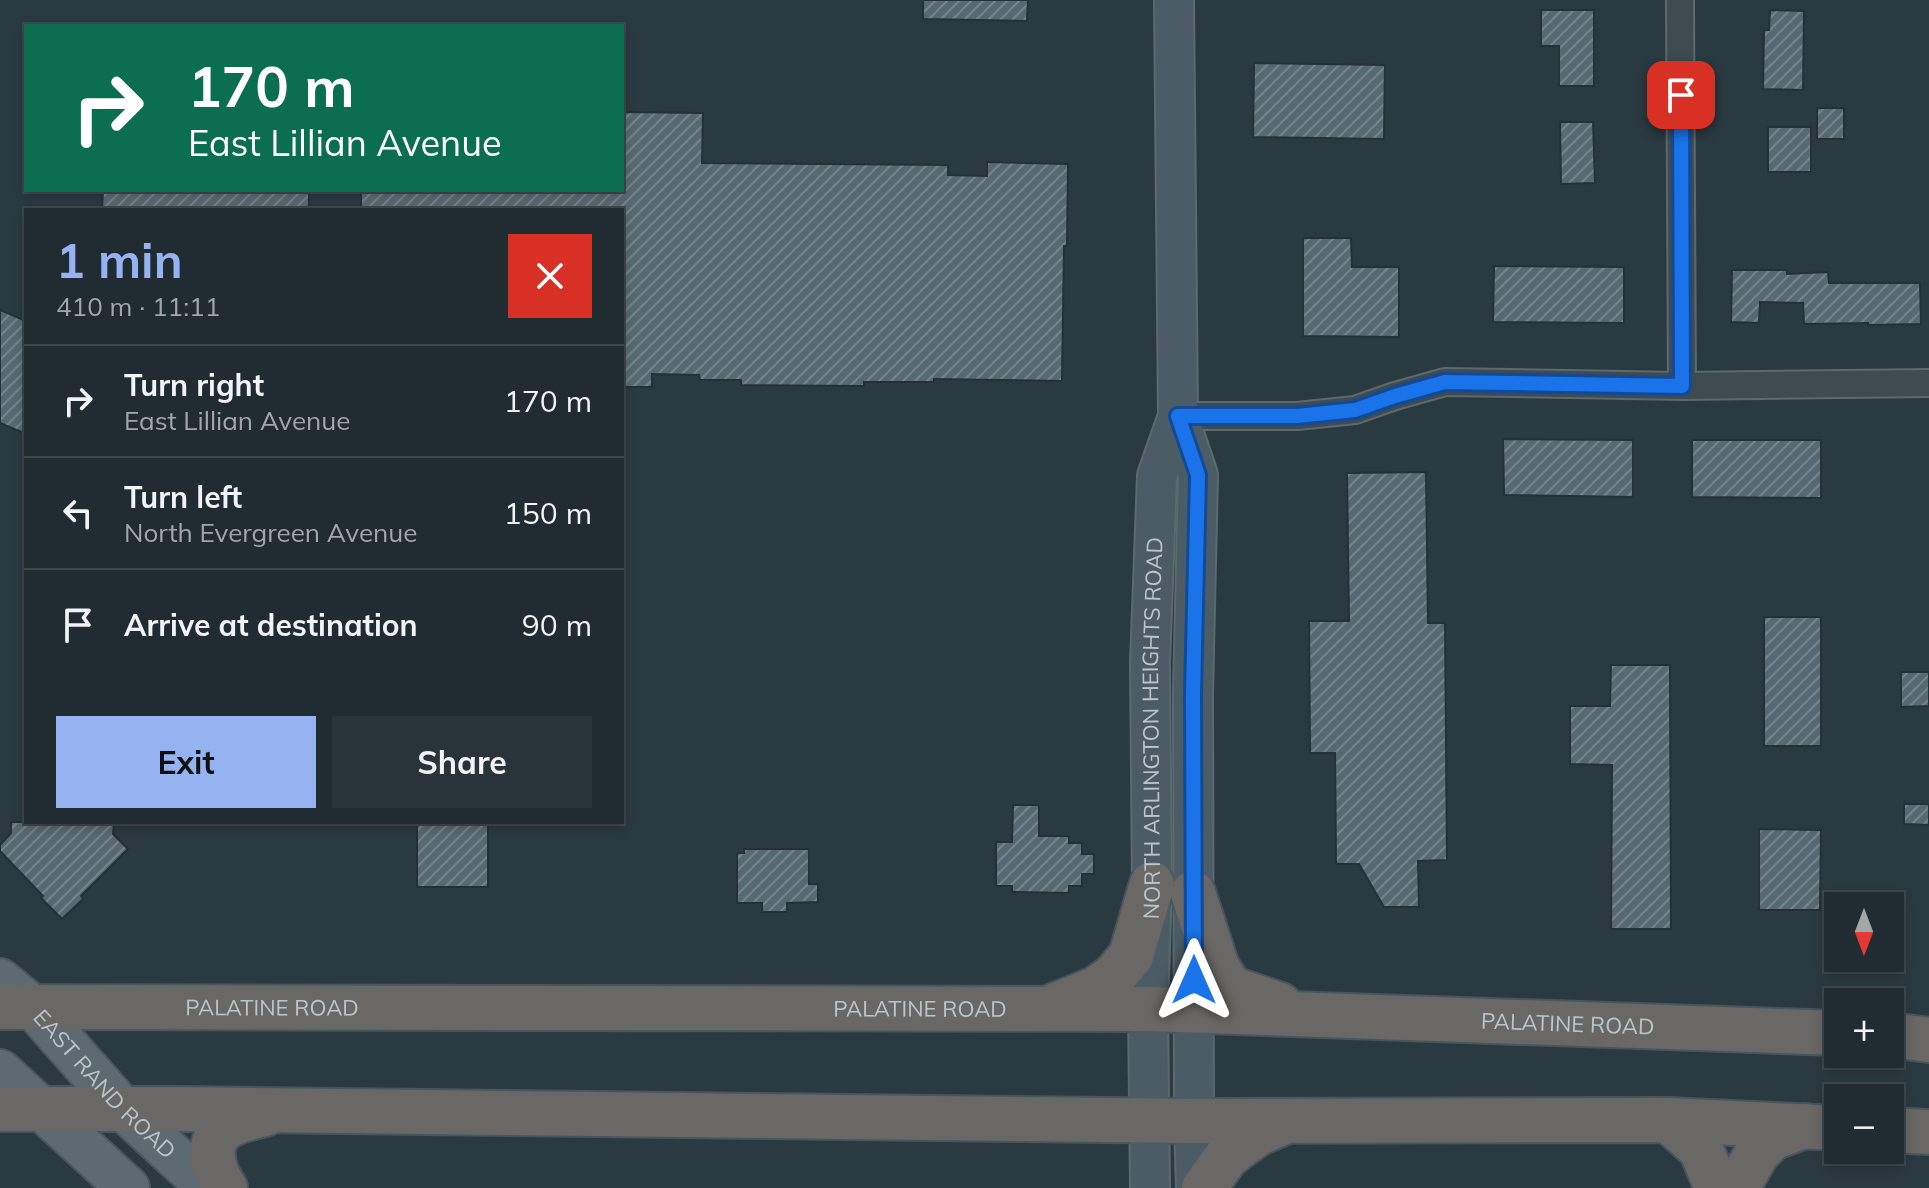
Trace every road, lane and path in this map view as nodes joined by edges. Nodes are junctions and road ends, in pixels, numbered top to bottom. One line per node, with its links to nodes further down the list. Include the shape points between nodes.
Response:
1 (1174, 0): 5 (main road, NORTH ARLINGTON HEIGHTS ROAD)
2 (1680, 0): 4 (street)
3 (1929, 383): 4 (street)
4 (1682, 386): 5 (street, via 1445,382 1355,410 1297,416)
5 (1178, 416): 6 (main road, NORTH ARLINGTON HEIGHTS ROAD, via 1157,476 1150,663)
6 (1173, 889): 9 (highway, via 1114,976); 10 (main road, NORTH ARLINGTON HEIGHTS ROAD); 11 (main road, NORTH ARLINGTON HEIGHTS ROAD); 12 (highway, via 1230,988)
7 (0, 980): 8 (main road, EAST RAND ROAD)
8 (17, 1007): 9 (highway, PALATINE ROAD); 17 (main road, EAST RAND ROAD)
9 (1046, 1009): 10 (highway, PALATINE ROAD)
10 (1148, 1009): 11 (highway, PALATINE ROAD); 21 (main road, NORTH ARLINGTON HEIGHTS ROAD)
11 (1194, 1010): 12 (highway, PALATINE ROAD); 22 (main road, NORTH ARLINGTON HEIGHTS ROAD)
12 (1309, 1015): 13 (highway, PALATINE ROAD)
13 (1824, 1033)
14 (1904, 1036): 15 (highway)
15 (1929, 1037)
16 (0, 1071): 18 (main road)
17 (122, 1108): 18 (highway); 19 (highway); 26 (main road, EAST RAND ROAD)
18 (20, 1109): 25 (main road)
19 (278, 1110): 21 (highway); 27 (highway, via 232,1124 219,1134 213,1165)
20 (1668, 1120): 23 (highway); 24 (highway); 31 (highway, via 1701,1149)
21 (1149, 1121): 22 (highway); 28 (main road, NORTH ARLINGTON HEIGHTS ROAD)
22 (1194, 1121): 23 (highway); 29 (main road, NORTH ARLINGTON HEIGHTS ROAD)
23 (1286, 1121): 30 (highway, via 1227,1156)
24 (1821, 1127): 32 (highway, via 1772,1138)
25 (128, 1188)
26 (209, 1188)
27 (225, 1188)
28 (1150, 1188)
29 (1196, 1188)
30 (1204, 1188)
31 (1717, 1188)
32 (1737, 1188)

